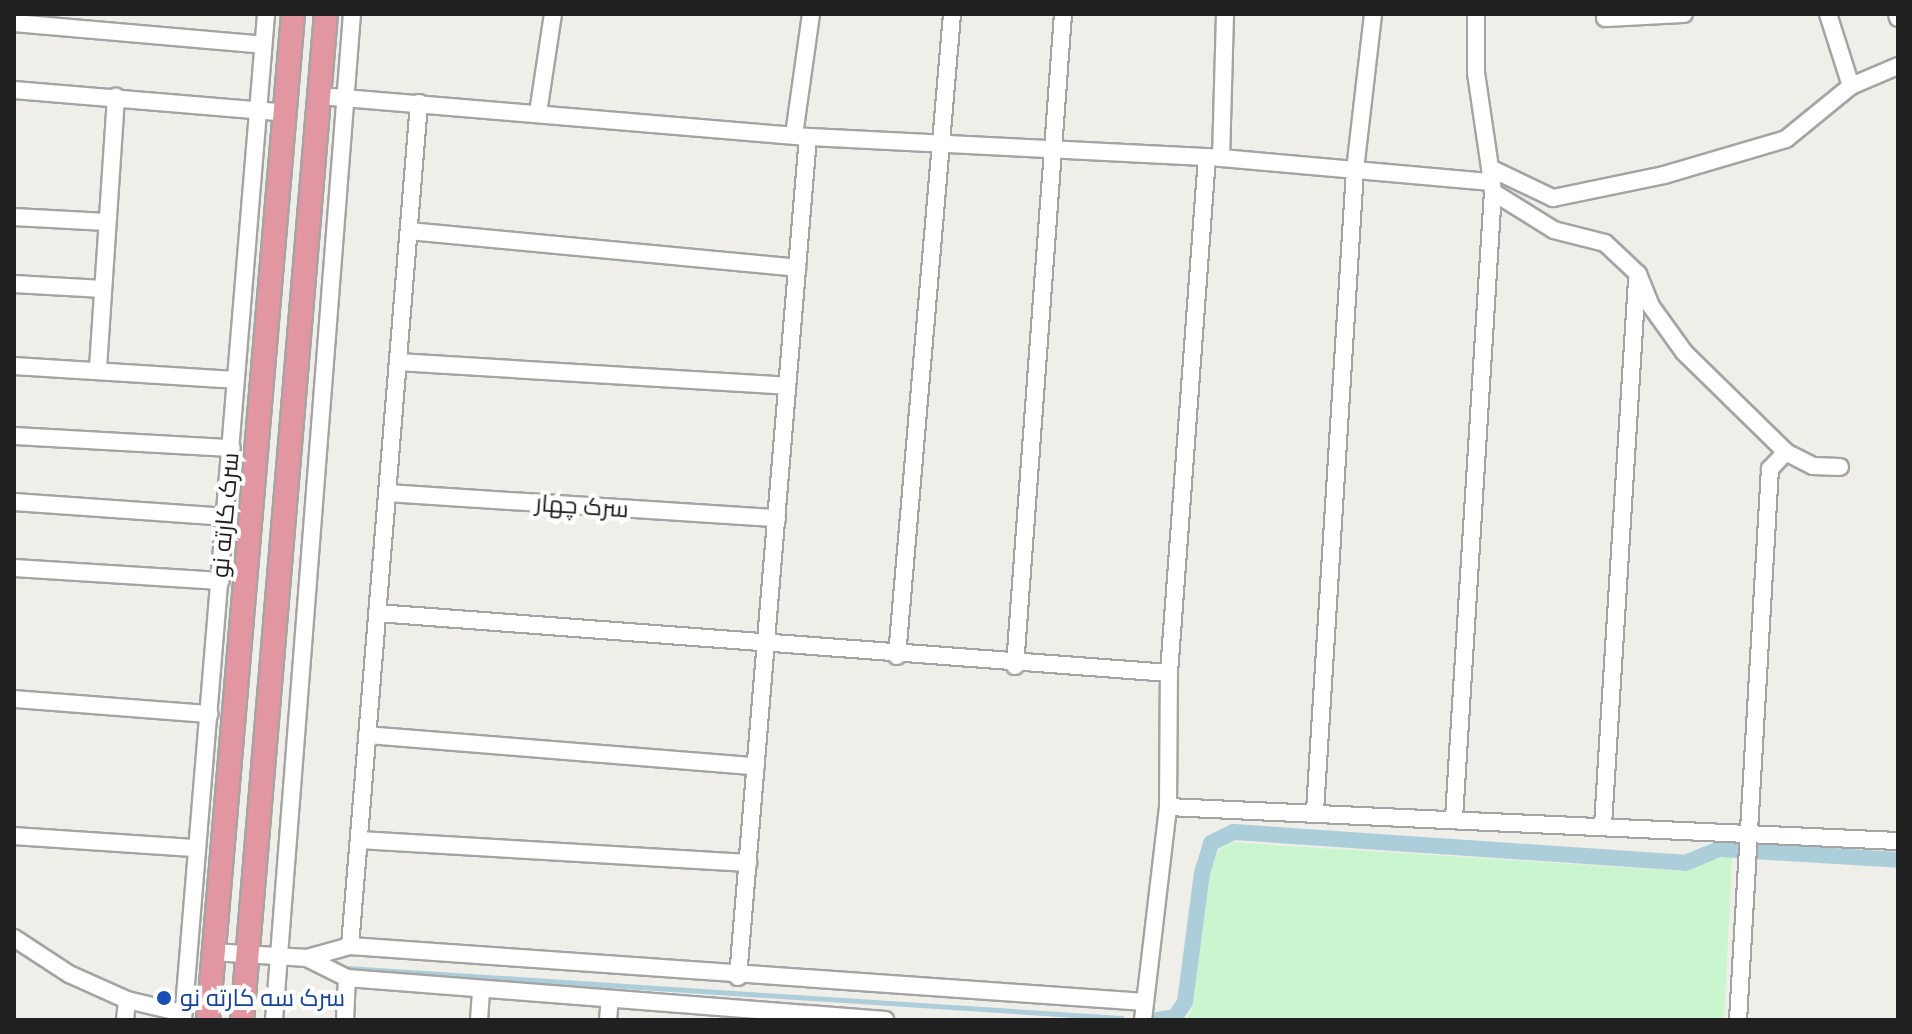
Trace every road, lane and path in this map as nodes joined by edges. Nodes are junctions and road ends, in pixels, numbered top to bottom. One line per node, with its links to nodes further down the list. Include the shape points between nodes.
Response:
1 (266, 14): 16 (street)
2 (293, 14): 25 (highway, سرک کارته نو)
3 (326, 14): 20 (highway)
4 (352, 14): 22 (street)
5 (553, 14): 26 (street)
6 (811, 14): 27 (street)
7 (952, 14): 28 (street)
8 (1063, 14): 29 (street)
9 (1225, 14): 30 (street)
10 (1373, 14): 31 (street)
11 (1476, 14): 32 (street, via 1476,73)
12 (1684, 14): 14 (street)
13 (1828, 14): 18 (street)
14 (1605, 18)
15 (14, 23): 16 (street)
16 (263, 45): 24 (street)
17 (1898, 66): 18 (street)
18 (1851, 86): 32 (street, via 1786,139 1664,175 1553,198)
19 (14, 90): 21 (street)
20 (319, 96): 22 (street); 77 (highway)
21 (116, 97): 24 (street); 34 (street)
22 (347, 98): 23 (street); 78 (street)
23 (419, 103): 26 (street); 35 (street)
24 (259, 110): 25 (street); 43 (street)
25 (286, 113): 76 (highway, سرک کارته نو)
26 (538, 113): 27 (street)
27 (801, 136): 28 (street); 36 (street)
28 (937, 141): 29 (street); 57 (street)
29 (1057, 148): 30 (street); 58 (street)
30 (1214, 158): 31 (street); 59 (street)
31 (1355, 170): 32 (street); 65 (street)
32 (1491, 180): 37 (street, via 1554,230 1605,243); 66 (street)
33 (14, 217): 34 (street)
34 (107, 222): 39 (street)
35 (409, 231): 36 (street); 40 (street)
36 (797, 268): 44 (street)
37 (1638, 274): 47 (street, via 1651,306 1684,352); 67 (street)
38 (14, 284): 39 (street)
39 (103, 289): 42 (street)
40 (398, 362): 44 (street); 49 (street)
41 (14, 366): 42 (street)
42 (98, 368): 43 (street)
43 (235, 380): 46 (street)
44 (787, 386): 52 (street)
45 (14, 436): 46 (street)
46 (232, 448): 51 (street)
47 (1786, 452): 48 (street, via 1813,466); 71 (street, via 1770,469)
48 (1840, 467)
49 (387, 493): 52 (street, سرک چهار); 55 (street)
50 (14, 502): 51 (street)
51 (227, 517): 54 (street)
52 (777, 518): 56 (street)
53 (14, 568): 54 (street)
54 (221, 581): 61 (street)
55 (377, 613): 56 (street); 62 (street)
56 (766, 645): 57 (street); 63 (street)
57 (897, 656): 58 (street)
58 (1015, 666): 59 (street)
59 (1169, 673): 64 (street)
60 (14, 699): 61 (street)
61 (209, 714): 72 (street)
62 (367, 735): 63 (street); 69 (street)
63 (756, 766): 73 (street)
64 (1168, 807): 65 (street); 85 (street)
65 (1315, 811): 66 (street)
66 (1454, 818): 67 (street)
67 (1603, 825): 71 (street)
68 (14, 836): 72 (street)
69 (359, 840): 73 (street); 74 (street)
70 (1898, 841): 71 (street)
71 (1749, 847): 97 (street)
72 (197, 848): 87 (street)
73 (748, 863): 80 (street)
74 (350, 946): 79 (street); 80 (street)
75 (18, 947): 84 (street)
76 (213, 952): 77 (street); 89 (highway, سرک کارته نو)
77 (247, 954): 78 (street); 90 (highway)
78 (280, 956): 79 (street); 91 (street)
79 (307, 958): 81 (street)
80 (738, 977): 85 (street)
81 (347, 978): 82 (street); 92 (street)
82 (481, 989): 83 (street); 93 (street)
83 (610, 999): 86 (street); 94 (street)
84 (127, 1000): 87 (street); 88 (street)
85 (1145, 1002): 96 (street)
86 (737, 1014): 95 (street)
87 (183, 1016)
88 (125, 1020)
89 (208, 1020)
90 (242, 1020)
91 (274, 1020)
92 (345, 1020)
93 (479, 1020)
94 (608, 1020)
95 (885, 1020)
96 (1143, 1020)
97 (1738, 1020)

